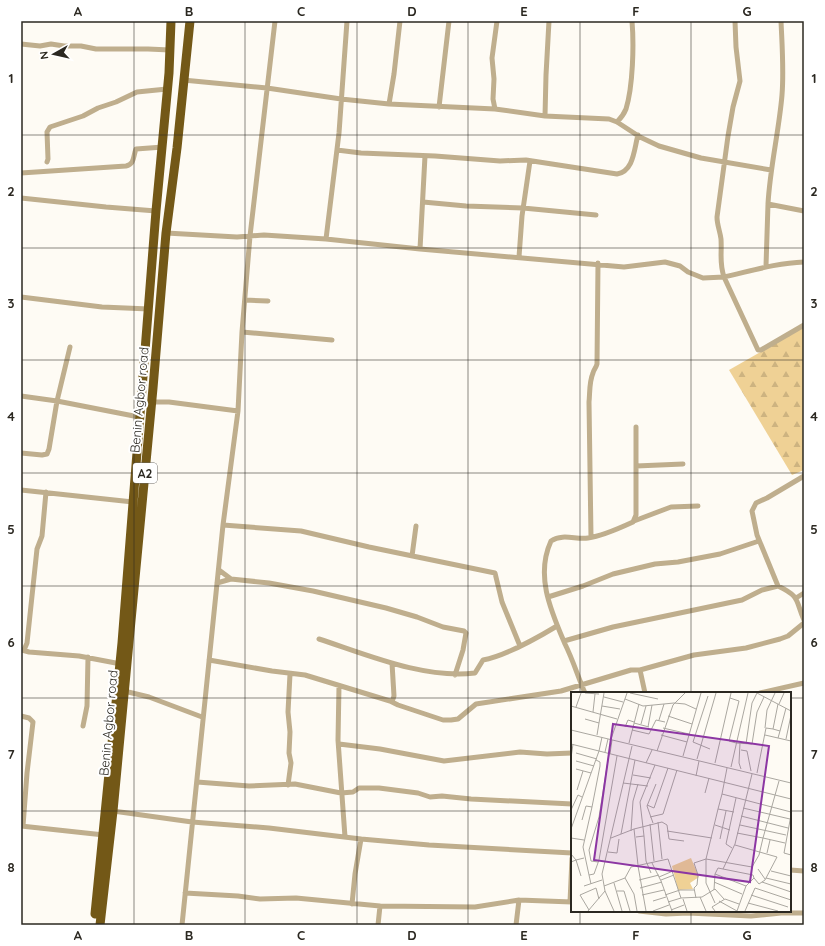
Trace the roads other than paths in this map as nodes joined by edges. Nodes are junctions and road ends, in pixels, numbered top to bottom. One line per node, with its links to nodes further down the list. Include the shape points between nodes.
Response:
1 (171, 21): 13 (highway, Benin Agbor road / A2)
2 (190, 21): 14 (highway, Benin Agbor road / A2)
3 (274, 21): 15 (street)
4 (347, 21): 17 (street)
5 (400, 21): 18 (street)
6 (449, 21): 19 (street)
7 (497, 21): 20 (street, via 492,58)
8 (549, 21): 21 (street)
9 (632, 21): 22 (street, via 626,110)
10 (735, 21): 29 (street, via 740,81)
11 (781, 21): 30 (street, via 782,93)
12 (21, 44): 13 (street)
13 (170, 50): 16 (highway, Benin Agbor road / A2)
14 (183, 80): 15 (street); 39 (highway, Benin Agbor road / A2)
15 (267, 88): 17 (street); 40 (street)
16 (168, 89): 24 (highway, Benin Agbor road / A2); 28 (street, via 137,92 83,116 50,127 47,132)
17 (342, 99): 18 (street); 25 (street)
18 (389, 104): 19 (street)
19 (439, 107): 20 (street)
20 (495, 109): 21 (street)
21 (545, 116): 22 (street, via 603,118)
22 (617, 122): 23 (street)
23 (638, 135): 27 (street, via 630,165 622,173); 29 (street, via 659,146)
24 (163, 147): 31 (street, via 136,149 133,161 126,166); 36 (highway, Benin Agbor road / A2)
25 (337, 150): 26 (street); 41 (street)
26 (425, 156): 27 (street); 33 (street)
27 (530, 161): 35 (street)
28 (47, 162)
29 (725, 162): 30 (street); 47 (street, via 717,217)
30 (770, 170): 34 (street)
31 (21, 172)
32 (21, 198): 36 (street)
33 (423, 202): 35 (street); 42 (street)
34 (768, 204): 37 (street); 46 (street)
35 (523, 208): 38 (street); 43 (street)
36 (156, 211): 51 (highway, Benin Agbor road / A2)
37 (804, 211)
38 (596, 215)
39 (166, 233): 40 (street); 58 (highway, Benin Agbor road / A2)
40 (250, 236): 41 (street); 49 (street)
41 (326, 238): 42 (street)
42 (420, 249): 43 (street)
43 (518, 256): 45 (street)
44 (804, 262): 46 (street)
45 (598, 263): 47 (street, via 624,267 664,262 680,266 704,278); 73 (street, via 597,364 593,371 589,402)
46 (766, 266): 47 (street)
47 (724, 277): 52 (street, via 758,350)
48 (21, 297): 51 (street, via 102,307)
49 (245, 300): 50 (street); 53 (street)
50 (268, 301)
51 (149, 309): 60 (highway, Benin Agbor road / A2)
52 (804, 325)
53 (242, 332): 54 (street); 59 (street)
54 (332, 340)
55 (70, 347): 57 (street)
56 (21, 396): 57 (street)
57 (57, 400): 60 (street); 62 (street, via 47,454)
58 (152, 402): 59 (street); 92 (highway, Benin Agbor road / A2)
59 (238, 411): 71 (street)
60 (139, 417): 68 (highway, Benin Agbor road / A2)
61 (636, 427): 64 (street)
62 (21, 453)
63 (684, 464): 64 (street)
64 (636, 466): 70 (street, via 636,515)
65 (804, 476): 74 (street, via 756,502 752,511)
66 (21, 490): 67 (street)
67 (46, 492): 68 (street); 88 (street, via 27,643)
68 (133, 502): 92 (highway, Benin Agbor road / A2)
69 (698, 506): 70 (street, via 671,507)
70 (633, 522): 73 (street)
71 (223, 525): 75 (street, via 301,531); 76 (street)
72 (416, 526): 75 (street)
73 (591, 537): 81 (street, via 564,537 552,541 544,571)
74 (759, 541): 79 (street); 81 (street, via 720,554 655,564 613,574)
75 (412, 556): 87 (street, via 495,573 502,602)
76 (219, 570): 77 (street); 78 (street)
77 (231, 579): 78 (street); 95 (street, via 313,591 386,608 443,627 464,631 466,633 463,650)
78 (218, 583): 90 (street)
79 (778, 586): 82 (street); 86 (street, via 762,590 742,600 613,627)
80 (804, 593): 82 (street)
81 (548, 597): 84 (street)
82 (796, 598): 83 (street)
83 (804, 621): 93 (street, via 788,636 780,639 746,648 694,655)
84 (557, 626): 86 (street); 87 (street)
85 (319, 639): 91 (street, via 379,661)
86 (564, 641): 97 (street)
87 (520, 646): 95 (street, via 483,660 475,673)
88 (22, 650): 89 (street)
89 (88, 657): 92 (street); 106 (street, via 87,706)
90 (210, 660): 94 (street); 105 (street)
91 (392, 663): 95 (street, via 433,673); 103 (street)
92 (123, 664): 99 (highway, Benin Agbor road / A2); 116 (highway, Benin Agbor road / A2)
93 (640, 670): 97 (street); 101 (street)
94 (290, 674): 98 (street, via 305,675); 110 (street, via 288,712 291,763)
95 (455, 675)
96 (804, 683): 102 (street)
97 (581, 684): 100 (street); 103 (street, via 561,691 476,704 458,719 451,720 442,720)
98 (339, 686): 103 (street); 107 (street)
99 (124, 691): 105 (street); 113 (highway, Benin Agbor road / A2)
100 (585, 692)
101 (645, 692)
102 (764, 692)
103 (392, 702)
104 (21, 716): 115 (street, via 33,722)
105 (202, 717): 109 (street)
106 (83, 726)
107 (339, 744): 108 (street, via 444,761 520,752); 111 (street)
108 (571, 753)
109 (197, 782): 110 (street, via 249,786); 114 (street)
110 (288, 784): 111 (street)
111 (341, 793): 112 (street, via 353,792 359,788 379,788 430,797); 117 (street)
112 (571, 804)
113 (113, 811): 114 (street); 133 (highway, Benin Agbor road / A2)
114 (192, 822): 117 (street); 122 (street)
115 (22, 826): 116 (street)
116 (104, 835): 132 (highway, Benin Agbor road / A2)
117 (345, 837): 118 (street)
118 (361, 839): 119 (street); 125 (street)
119 (571, 853)
120 (791, 870): 121 (street)
121 (804, 871)
122 (185, 893): 125 (street, via 260,900 296,898); 134 (street)
123 (519, 900): 124 (street); 126 (street, via 475,907); 136 (street)
124 (571, 902)
125 (352, 904): 126 (street)
126 (380, 906): 135 (street)
127 (647, 912): 128 (street)
128 (688, 912)
129 (688, 912): 130 (street, via 751,916)
130 (788, 912): 131 (street)
131 (804, 913)
132 (94, 925)
133 (100, 925)
134 (182, 925)
135 (378, 925)
136 (516, 925)

